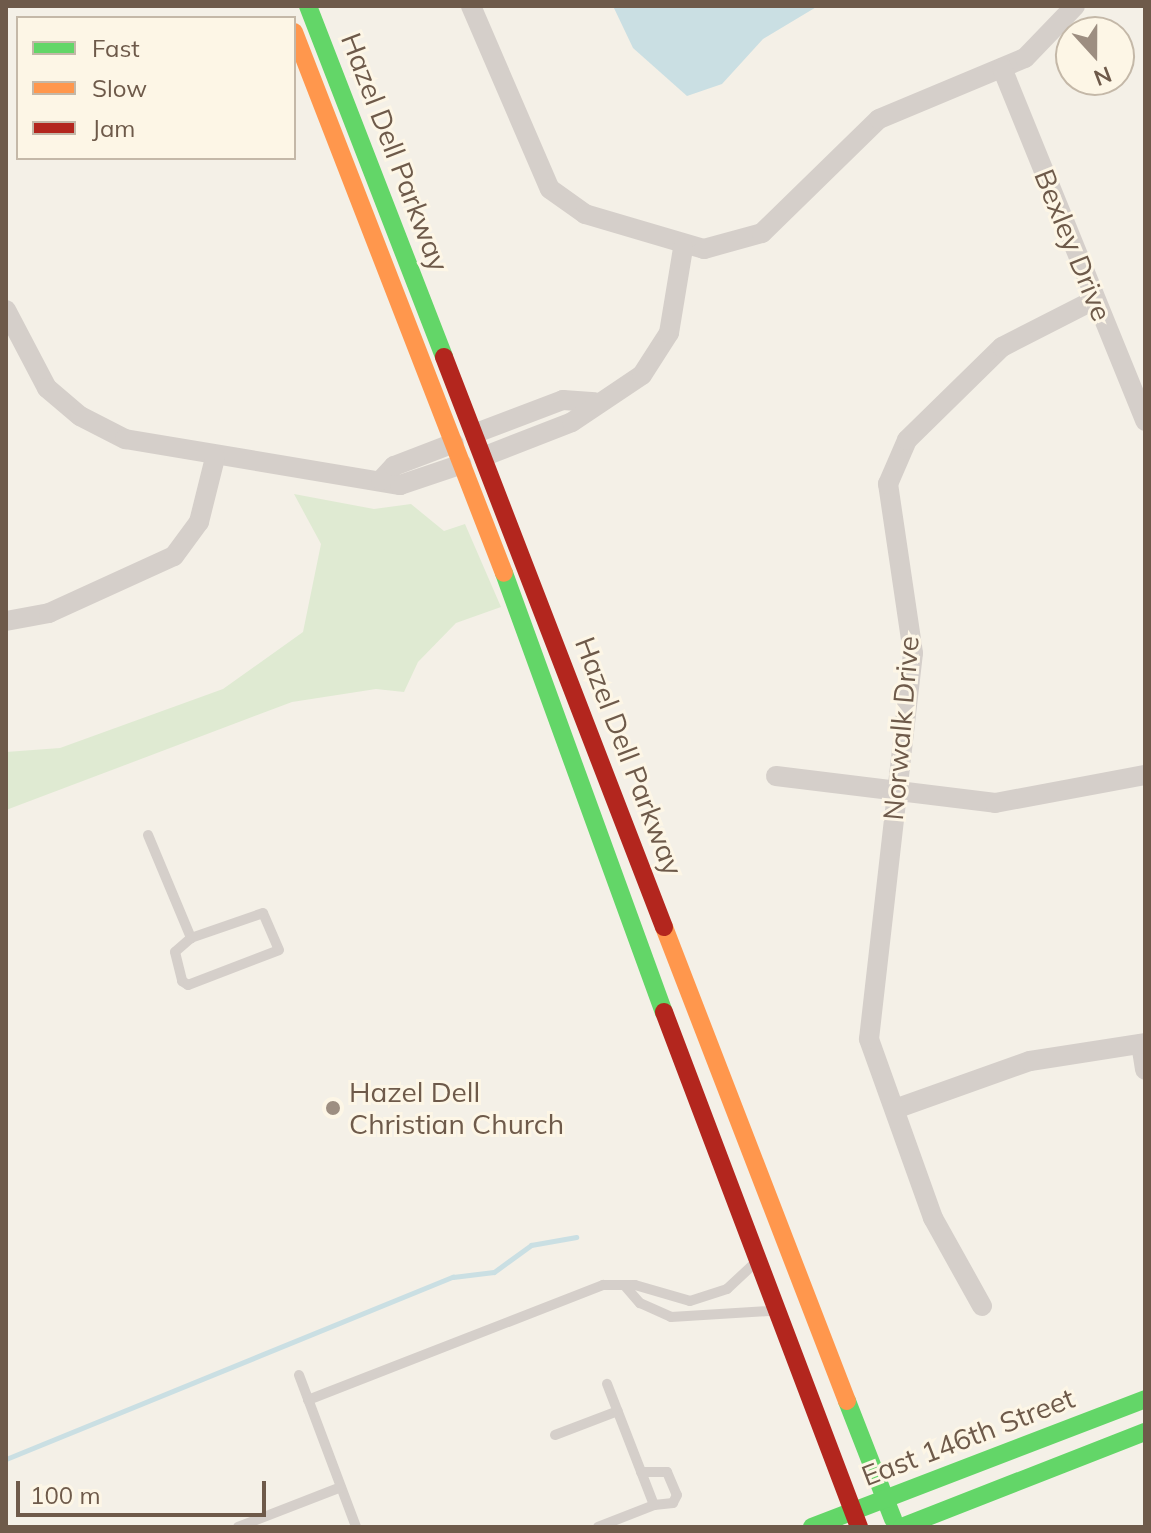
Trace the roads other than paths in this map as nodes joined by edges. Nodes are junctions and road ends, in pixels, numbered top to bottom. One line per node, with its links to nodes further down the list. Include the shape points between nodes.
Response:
1 (308, 6): 11 (main road, Hazel Dell Parkway)
2 (471, 6): 6 (street, via 550,189 585,214)
3 (1075, 6): 5 (street, via 1044,43)
4 (296, 37): 12 (main road, Hazel Dell Parkway)
5 (1002, 68): 6 (street, via 879,119 762,233); 7 (street, Bexley Drive)
6 (683, 248): 9 (street, via 662,348 630,385)
7 (1094, 300): 10 (street, Bexley Drive); 20 (street, Norwalk Drive, via 1002,347 923,421 895,462 889,520 913,653)
8 (6, 310): 14 (street, via 39,377 80,416 125,439)
9 (595, 402): 11 (street, via 563,400); 13 (street, via 572,422)
10 (1145, 421)
11 (476, 433): 12 (lane); 13 (main road, Hazel Dell Parkway)
12 (454, 443): 15 (main road, Hazel Dell Parkway); 16 (street, via 394,466)
13 (485, 456): 15 (lane); 39 (main road, Hazel Dell Parkway)
14 (215, 458): 16 (street); 17 (street, via 199,522 174,556 49,613)
15 (462, 464): 16 (street, via 400,485); 26 (main road, Hazel Dell Parkway)
16 (381, 480)
17 (6, 621)
18 (1145, 775): 20 (street, via 995,803)
19 (776, 776): 20 (street)
20 (897, 793): 25 (street, Norwalk Drive, via 868,1028)
21 (148, 835): 22 (lane)
22 (191, 938): 22 (lane, via 175,952 188,985 279,950 263,913)
23 (1143, 1043): 24 (street); 25 (street, via 1030,1061)
24 (1145, 1070)
25 (895, 1109): 28 (street, Norwalk Drive, via 933,1218)
26 (755, 1263): 27 (lane, via 727,1289 690,1301); 29 (main road, Hazel Dell Parkway)
27 (625, 1286): 29 (lane, via 671,1317 696,1319 732,1308); 33 (lane, via 603,1285)
28 (982, 1306)
29 (774, 1311): 41 (main road, Hazel Dell Parkway)
30 (299, 1375): 33 (lane)
31 (607, 1384): 34 (lane)
32 (1145, 1399): 39 (main road, East 146th Street)
33 (308, 1400): 38 (lane)
34 (618, 1411): 36 (lane); 37 (lane)
35 (1145, 1432): 46 (main road)
36 (555, 1435)
37 (641, 1472): 40 (lane); 40 (lane, via 667,1472 677,1495)
38 (341, 1487): 42 (lane); 43 (lane)
39 (886, 1499): 41 (main road, East 146th Street); 46 (main road, Hazel Dell Parkway)
40 (654, 1505): 44 (lane)
41 (856, 1519): 45 (main road, East 146th Street)
42 (238, 1527)
43 (356, 1527)
44 (598, 1527)
45 (812, 1527)
46 (899, 1527)

